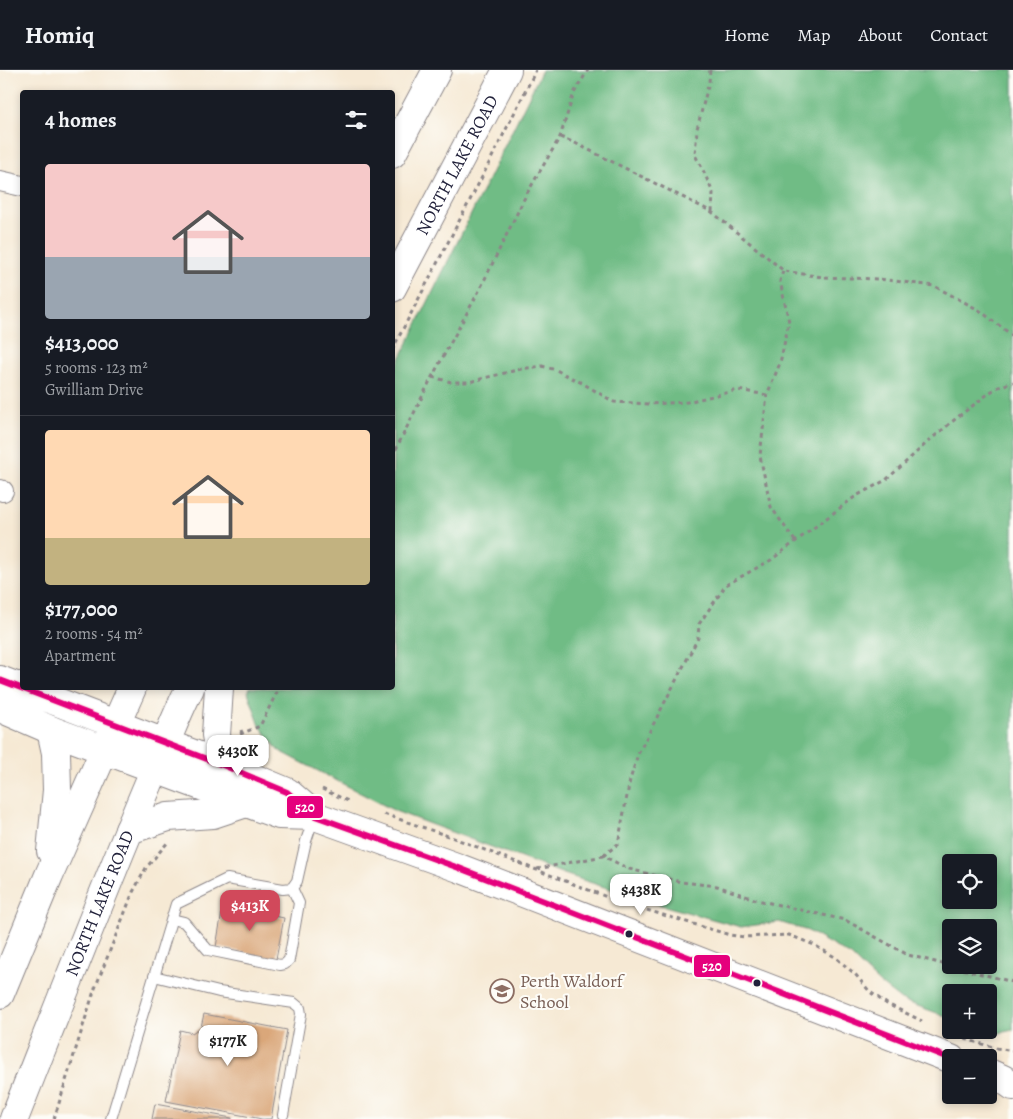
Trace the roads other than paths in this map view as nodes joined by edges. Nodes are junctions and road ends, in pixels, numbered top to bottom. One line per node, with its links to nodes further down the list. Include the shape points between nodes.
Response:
1 (437, 70): 3 (main road)
2 (506, 70): 6 (main road, NORTH LAKE ROAD)
3 (395, 148)
4 (0, 181): 5 (street)
5 (20, 186)
6 (395, 282)
7 (29, 690): 12 (main road)
8 (131, 690): 12 (main road)
9 (189, 690): 14 (main road, NORTH LAKE ROAD)
10 (219, 690): 16 (main road, via 216,735)
11 (0, 708): 13 (main road)
12 (116, 724): 14 (main road); 15 (main road)
13 (51, 730): 15 (main road); 21 (main road, via 56,753 57,790)
14 (166, 743): 16 (main road); 17 (main road, NORTH LAKE ROAD)
15 (104, 750): 17 (main road); 21 (main road)
16 (225, 766): 19 (main road, via 286,792)
17 (155, 769): 18 (main road); 20 (main road, NORTH LAKE ROAD)
18 (246, 803): 19 (main road, via 279,816); 20 (main road, via 213,814 168,817)
19 (315, 816): 22 (lane, via 298,881); 26 (main road)
20 (129, 830): 28 (main road, NORTH LAKE ROAD)
21 (49, 875): 25 (main road)
22 (292, 888): 23 (lane, via 226,879 176,904); 23 (lane, via 299,904 289,960 285,964 208,950 184,922)
23 (172, 918): 24 (lane)
24 (154, 976): 27 (lane, via 219,992 294,1004 300,1008); 29 (lane)
25 (0, 994)
26 (955, 1047)
27 (283, 1115)
28 (14, 1119)
29 (110, 1119)

